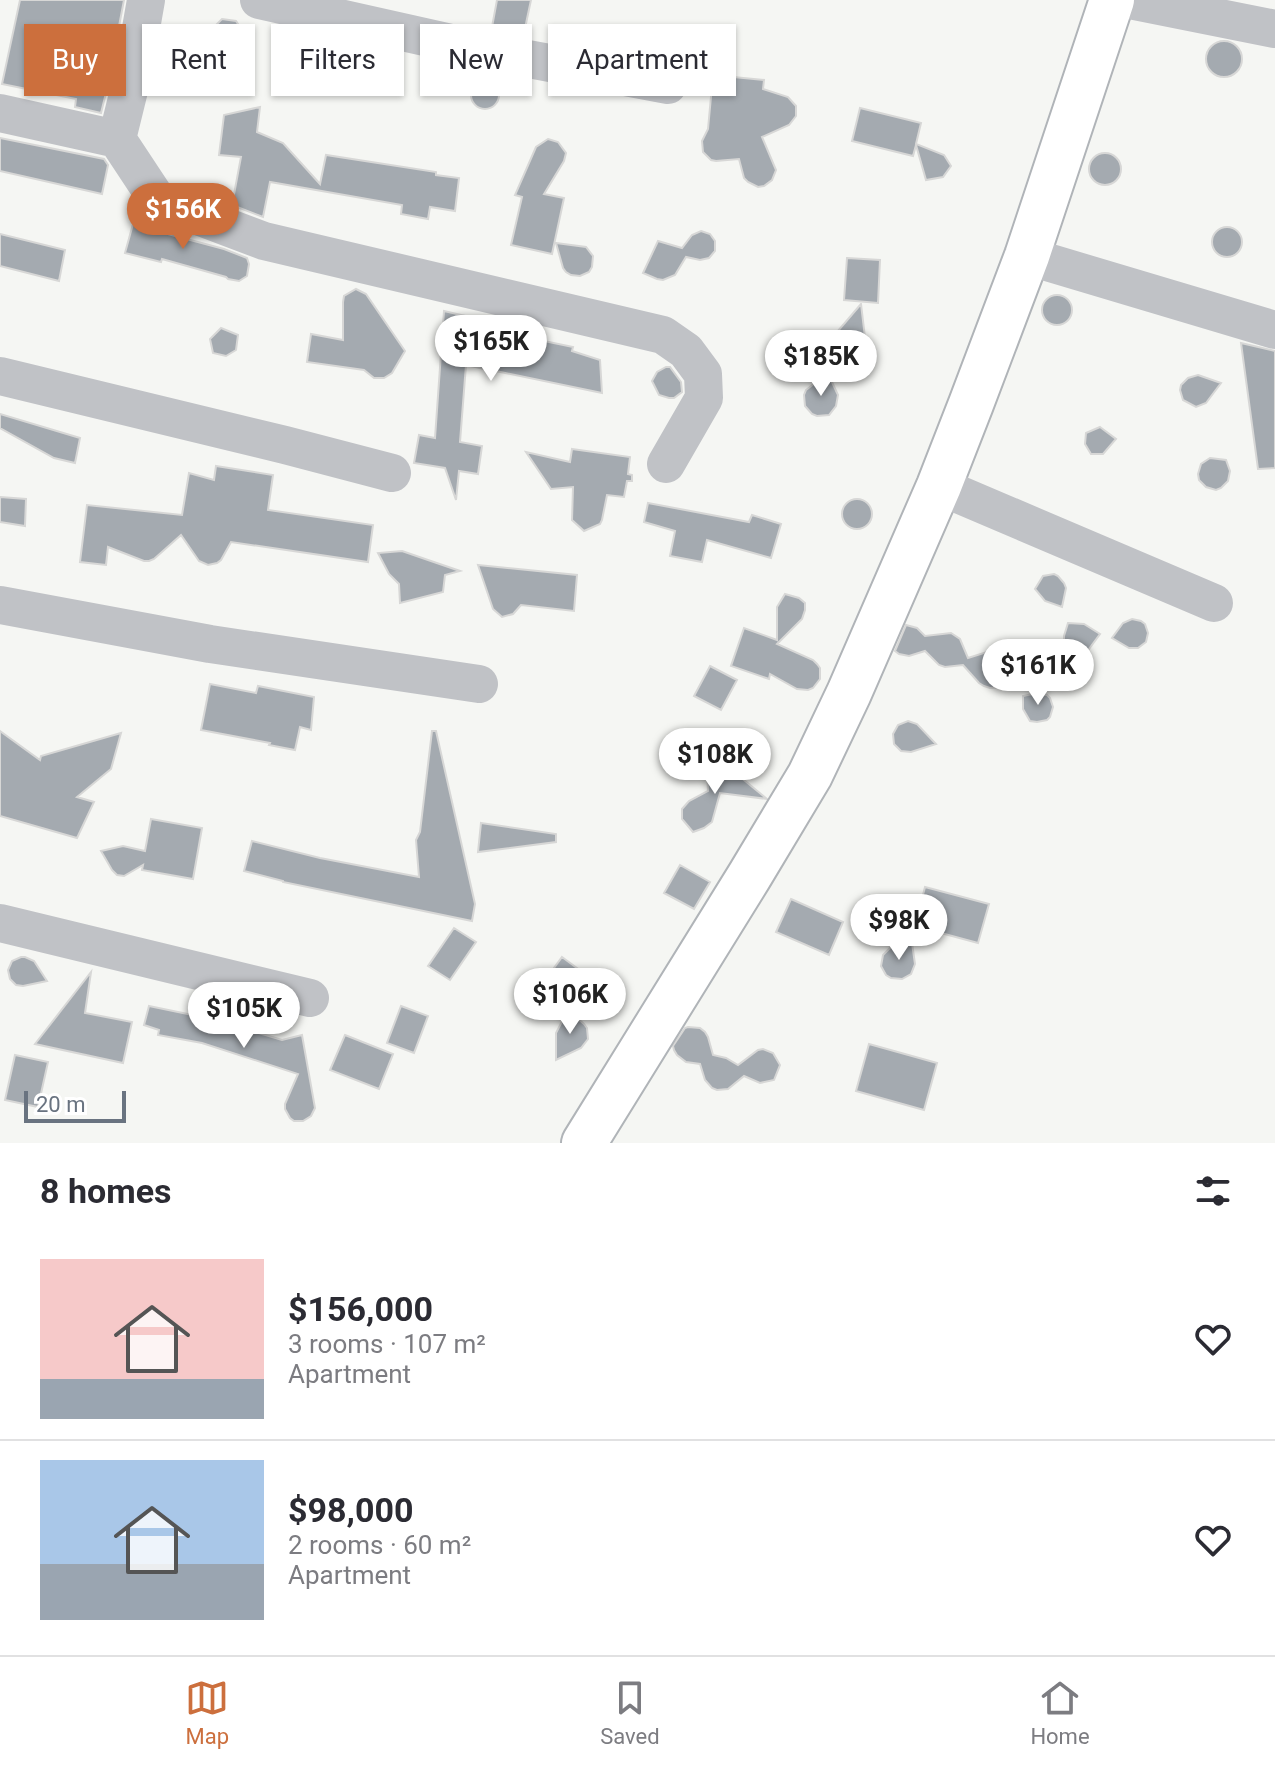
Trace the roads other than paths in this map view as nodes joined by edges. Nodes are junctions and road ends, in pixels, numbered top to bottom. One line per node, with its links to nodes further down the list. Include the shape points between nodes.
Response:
1 (146, 0): 8 (street)
2 (259, 0): 6 (street)
3 (1112, 0): 9 (street)
4 (1130, 0): 5 (street)
5 (1275, 29)
6 (548, 63)
7 (0, 113): 8 (street)
8 (117, 139): 12 (street, via 158,201 264,241 663,335 686,351 703,374 704,398)
9 (1027, 256): 10 (street); 14 (street)
10 (1275, 330)
11 (0, 376): 13 (street)
12 (666, 464)
13 (392, 473)
14 (939, 486): 15 (street); 20 (street, via 810,775)
15 (1214, 603)
16 (0, 605): 17 (street, via 210,644)
17 (479, 684)
18 (0, 923): 19 (street)
19 (310, 998)
20 (584, 1143)

